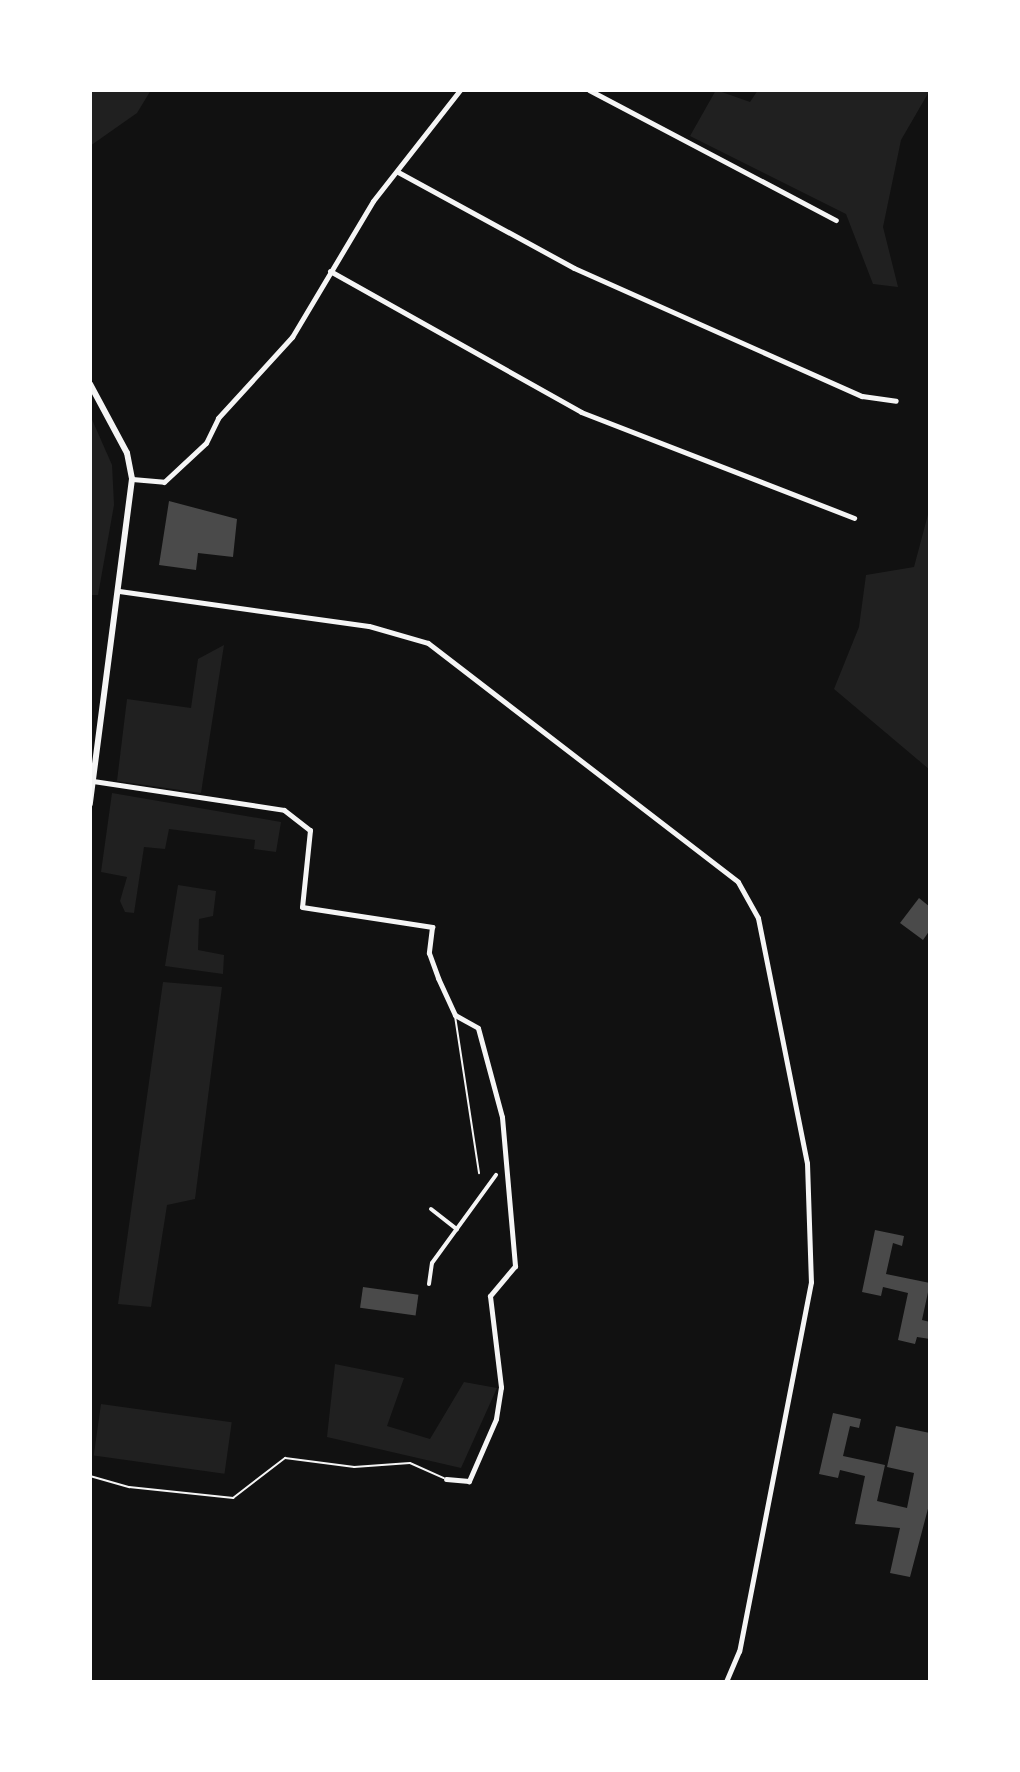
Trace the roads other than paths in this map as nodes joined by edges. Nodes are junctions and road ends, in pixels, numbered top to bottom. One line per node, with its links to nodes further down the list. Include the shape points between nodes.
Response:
1 (460, 90): 3 (street)
2 (589, 90): 4 (street)
3 (398, 172): 5 (street, via 373,201); 7 (street, via 574,268 862,396)
4 (836, 220)
5 (330, 271): 8 (street, via 283,350 218,418 200,450 164,482); 9 (street, via 581,412)
6 (90, 384): 8 (street, via 127,453)
7 (896, 401)
8 (132, 479): 10 (street)
9 (854, 518)
10 (119, 591): 11 (street); 21 (street, via 369,626 428,643 738,882 745,894 758,918 807,1163 811,1282 739,1651)
11 (93, 781): 12 (street); 13 (street, via 284,810 310,830 302,907 432,927 429,953)
12 (90, 804)
13 (455, 1015): 14 (lane); 20 (street, via 478,1028 502,1117 515,1266 490,1296 501,1387 496,1419 469,1481)
14 (479, 1173)
15 (496, 1175): 17 (street)
16 (431, 1209): 17 (street)
17 (457, 1229): 18 (street, via 432,1263)
18 (429, 1284)
19 (90, 1476): 20 (lane, via 129,1487 233,1498 285,1458 354,1467 410,1463)
20 (446, 1479)
21 (726, 1682)

